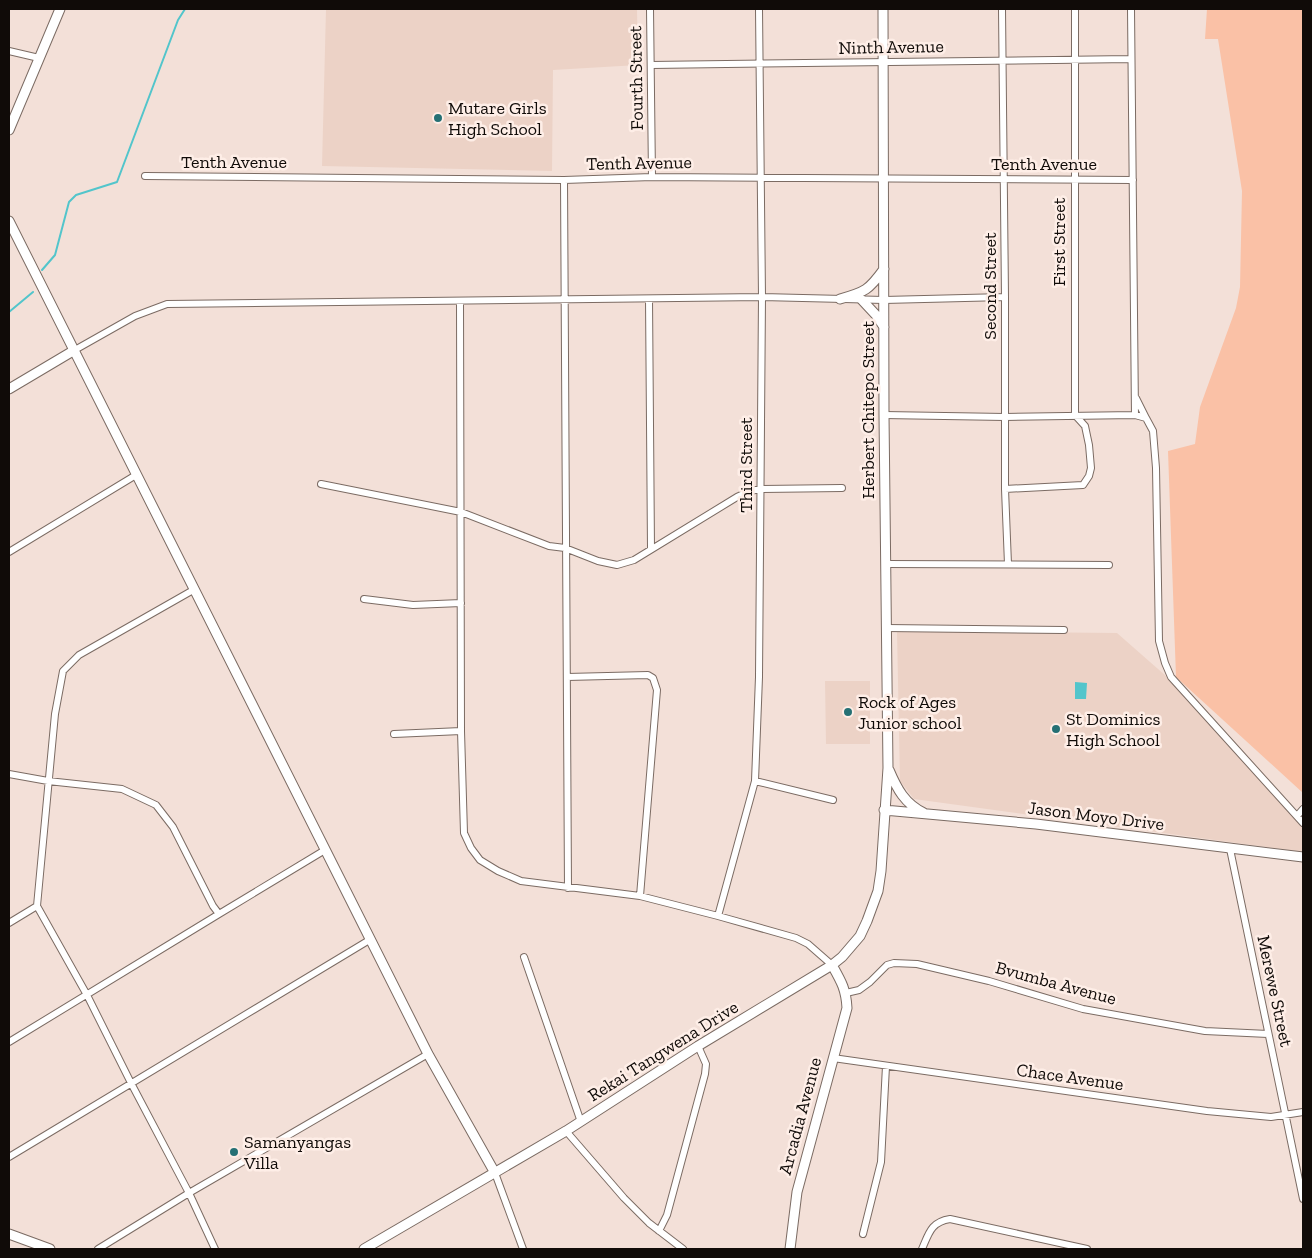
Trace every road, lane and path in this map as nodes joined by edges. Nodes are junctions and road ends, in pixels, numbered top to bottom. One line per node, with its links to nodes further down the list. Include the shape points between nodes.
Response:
1 (60, 9): 9 (street)
2 (650, 9): 15 (street, Fourth Street)
3 (759, 9): 14 (street, Third Street)
4 (883, 9): 13 (street, Herbert Chitepo Street)
5 (1002, 9): 11 (street, Second Street)
6 (1075, 9): 12 (street, First Street)
7 (1131, 9): 10 (street)
8 (9, 51): 9 (street)
9 (39, 58): 16 (street)
10 (1131, 59): 12 (street, Ninth Avenue); 24 (street)
11 (1003, 60): 12 (street, Ninth Avenue); 13 (street, Ninth Avenue); 23 (street, Second Street)
12 (1076, 60): 21 (street, First Street)
13 (884, 63): 14 (street, Ninth Avenue); 20 (street, Herbert Chitepo Street)
14 (760, 64): 15 (street, Ninth Avenue); 19 (street, Third Street)
15 (651, 65): 18 (street, Fourth Street)
16 (9, 130)
17 (145, 176): 22 (street, Tenth Avenue)
18 (652, 177): 19 (street, Tenth Avenue); 22 (street, Tenth Avenue)
19 (761, 178): 20 (street, Tenth Avenue); 27 (street, Third Street)
20 (884, 179): 23 (street, Tenth Avenue); 26 (street, Herbert Chitepo Street)
21 (1074, 179): 23 (street, Tenth Avenue); 24 (street, Tenth Avenue); 39 (street, First Street)
22 (564, 180): 31 (street)
23 (1004, 180): 28 (street, Second Street)
24 (1133, 180): 38 (street)
25 (9, 221): 36 (street)
26 (884, 269): 30 (street, via 867,290); 33 (street, Herbert Chitepo Street)
27 (762, 297): 29 (street); 30 (street); 47 (street, Third Street)
28 (1005, 297): 33 (street); 42 (street, Second Street)
29 (649, 299): 31 (street); 51 (street)
30 (840, 299): 32 (street)
31 (565, 300): 34 (street); 50 (street)
32 (862, 300): 33 (street); 35 (street)
33 (884, 300): 35 (street, Herbert Chitepo Street)
34 (460, 301): 36 (street, via 167,304 134,316); 49 (street)
35 (884, 327): 41 (street, Herbert Chitepo Street)
36 (73, 350): 37 (street); 44 (street)
37 (9, 390)
38 (1135, 397): 40 (street); 43 (street)
39 (1075, 415): 40 (street); 42 (street); 48 (street, via 1084,426 1089,445 1091,468 1083,485)
40 (1135, 415): 43 (street)
41 (884, 416): 42 (street); 53 (street, Herbert Chitepo Street)
42 (1005, 417): 48 (street, Second Street)
43 (1146, 418): 72 (street, via 1153,431 1156,468 1159,641 1165,663 1171,677)
44 (136, 475): 52 (street); 56 (street)
45 (321, 484): 49 (street)
46 (842, 488): 47 (street)
47 (761, 489): 51 (street, via 737,497); 67 (street, Third Street)
48 (1005, 489): 54 (street, Second Street)
49 (461, 512): 50 (street, via 549,546); 58 (street)
50 (565, 548): 51 (street, via 618,565); 61 (street)
51 (651, 549)
52 (9, 552)
53 (886, 564): 54 (street); 59 (street, Herbert Chitepo Street)
54 (1008, 564): 55 (street)
55 (1109, 565)
56 (195, 589): 66 (street, via 79,656 63,672); 75 (street)
57 (364, 599): 58 (street, via 413,605)
58 (460, 604): 62 (street)
59 (886, 628): 60 (street); 64 (street, Herbert Chitepo Street)
60 (1064, 630)
61 (567, 677): 77 (street); 78 (street, via 648,676 655,683)
62 (461, 731): 63 (street); 77 (street, via 464,833 470,848 480,860 521,882)
63 (394, 734)
64 (888, 768): 70 (street, Herbert Chitepo Street); 71 (street, via 896,787 910,805)
65 (9, 774): 66 (street)
66 (48, 781): 79 (street); 80 (street, via 122,789 156,804 173,827)
67 (755, 781): 68 (street); 81 (street, Third Street)
68 (833, 800)
69 (1303, 809): 72 (street)
70 (884, 810): 71 (street, Jason Moyo Drive); 85 (street, Rekai Tangwena Drive, via 878,891 860,936)
71 (937, 816): 74 (street, Jason Moyo Drive, via 1036,824)
72 (1297, 816): 73 (street)
73 (1303, 823)
74 (1230, 849): 76 (street, Jason Moyo Drive); 88 (street, Merewe Street)
75 (325, 850): 80 (street); 83 (street)
76 (1303, 857)
77 (568, 888): 78 (street)
78 (640, 896): 81 (street)
79 (37, 906): 82 (street); 87 (street)
80 (219, 914): 87 (street)
81 (718, 916): 85 (street, via 796,938)
82 (9, 923)
83 (371, 939): 91 (street); 94 (street)
84 (524, 957): 97 (street)
85 (832, 965): 86 (street); 90 (street, Rekai Tangwena Drive)
86 (846, 993): 88 (street, Bvumba Avenue, via 859,990 887,965 917,964 1083,1009 1205,1031); 92 (street, Arcadia Avenue, via 847,1008)
87 (87, 995): 89 (street); 94 (street)
88 (1268, 1034): 96 (street, Merewe Street)
89 (9, 1042)
90 (698, 1046): 97 (street, Rekai Tangwena Drive); 103 (street, via 706,1064 705,1074 667,1215)
91 (428, 1054): 100 (street); 101 (street)
92 (833, 1058): 93 (street, Chace Avenue); 112 (street, Arcadia Avenue, via 797,1192)
93 (886, 1066): 96 (street, Chace Avenue, via 1207,1111); 105 (street, via 881,1162)
94 (130, 1083): 99 (street); 101 (street)
95 (1303, 1112): 96 (street, Chace Avenue)
96 (1285, 1116): 102 (street, Merewe Street)
97 (581, 1122): 98 (street, Rekai Tangwena Drive)
98 (566, 1131): 100 (street, Rekai Tangwena Drive); 103 (street, via 624,1198)
99 (9, 1157)
100 (496, 1174): 109 (street, Rekai Tangwena Drive); 110 (street)
101 (189, 1193): 107 (street); 108 (street)
102 (1303, 1199)
103 (659, 1231): 111 (street)
104 (9, 1234): 106 (street)
105 (863, 1234)
106 (50, 1249)
107 (98, 1249)
108 (215, 1249)
109 (364, 1249)
110 (523, 1249)
111 (683, 1249)
112 (790, 1249)
113 (922, 1249): 114 (street, via 933,1226 950,1219)
114 (1088, 1249)

